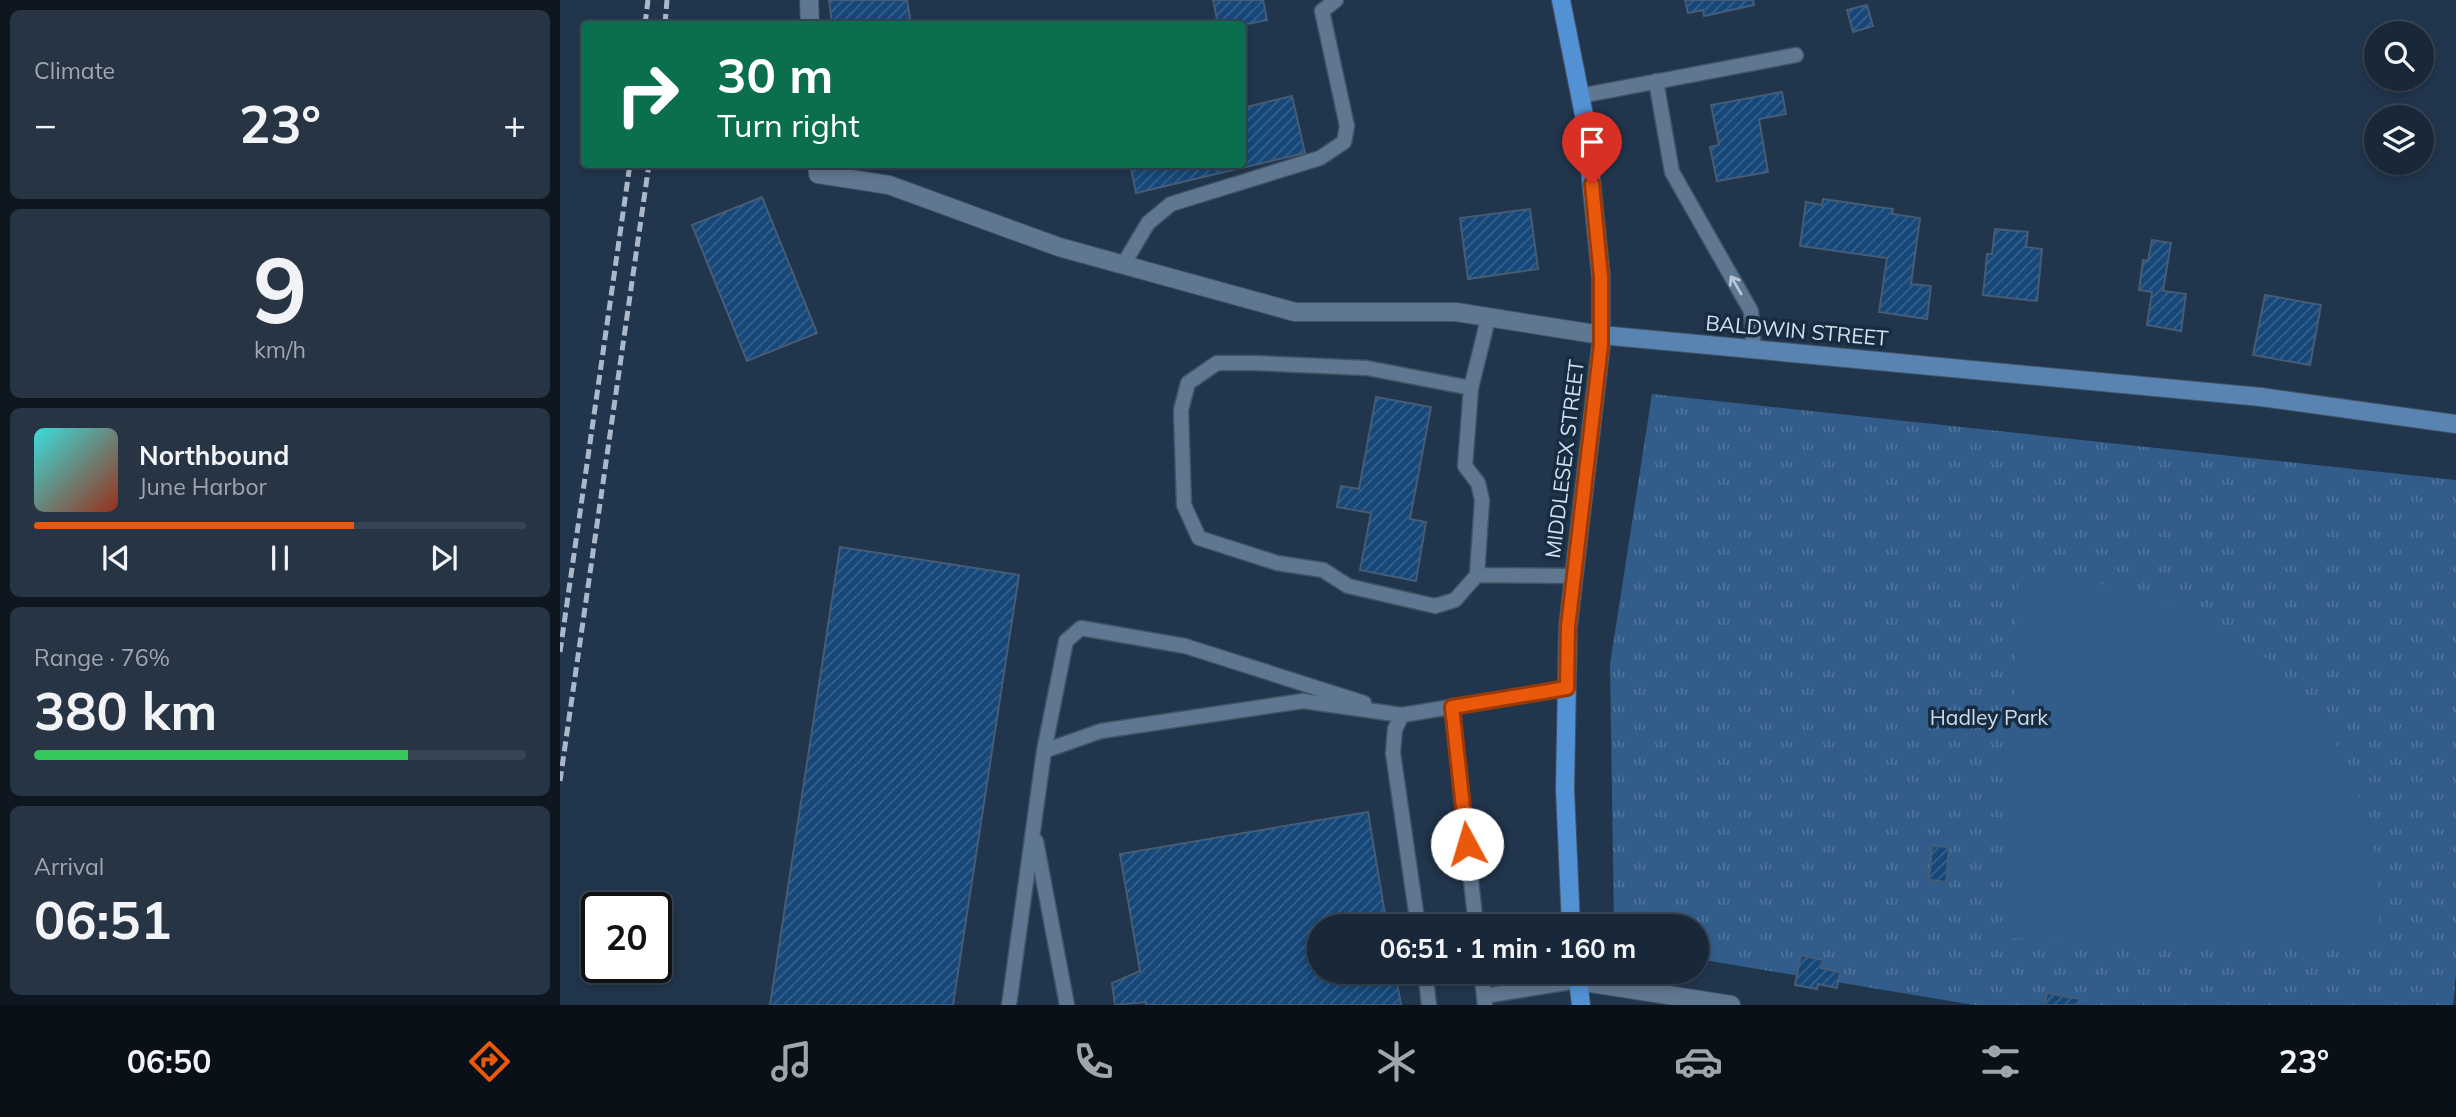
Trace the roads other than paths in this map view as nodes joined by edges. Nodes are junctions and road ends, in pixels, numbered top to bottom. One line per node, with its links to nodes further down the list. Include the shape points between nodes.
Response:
1 (809, 0): 4 (street)
2 (1336, 0): 9 (lane, via 1322,11 1347,126 1344,142 1320,158 1171,204 1148,223)
3 (1561, 0): 7 (main road, MIDDLESEX STREET)
4 (810, 21)
5 (1796, 55): 6 (lane)
6 (1656, 81): 7 (lane); 12 (lane, one-way to 6, via 1751,310 1672,172)
7 (1580, 96): 11 (main road, MIDDLESEX STREET, via 1599,255)
8 (817, 168): 9 (street, BALDWIN STREET, via 818,174 889,185 1059,247)
9 (1130, 267): 10 (street, BALDWIN STREET, via 1295,312 1456,312)
10 (1488, 319): 11 (street, BALDWIN STREET); 13 (lane)
11 (1601, 335): 12 (street, BALDWIN STREET); 16 (main road, MIDDLESEX STREET)
12 (1754, 350): 14 (street, BALDWIN STREET, via 2262,397)
13 (1471, 388): 15 (lane, via 1465,466 1478,483 1482,500); 15 (lane, via 1367,368 1217,363 1188,383 1181,410 1184,505 1199,538 1277,563 1323,570 1348,586 1435,606 1455,600)
14 (2456, 424)
15 (1477, 575): 16 (lane)
16 (1574, 576): 17 (main road, MIDDLESEX STREET)
17 (1567, 688): 18 (lane); 24 (main road, MIDDLESEX STREET, via 1565,789)
18 (1452, 707): 19 (lane); 23 (lane)
19 (1402, 715): 20 (lane, via 1303,701 1101,731); 20 (lane, via 1185,646 1081,628 1066,641); 22 (lane, via 1395,729 1393,753)
20 (1044, 751): 21 (lane)
21 (1034, 827): 30 (lane); 31 (lane)
22 (1416, 914)
23 (1475, 914)
24 (1571, 914)
25 (1426, 984): 32 (lane)
26 (1548, 984): 29 (lane)
27 (1579, 984): 33 (main road)
28 (1620, 984): 34 (street)
29 (1484, 1001)
30 (1009, 1005)
31 (1066, 1005)
32 (1429, 1005)
33 (1581, 1005)
34 (1729, 1005)

